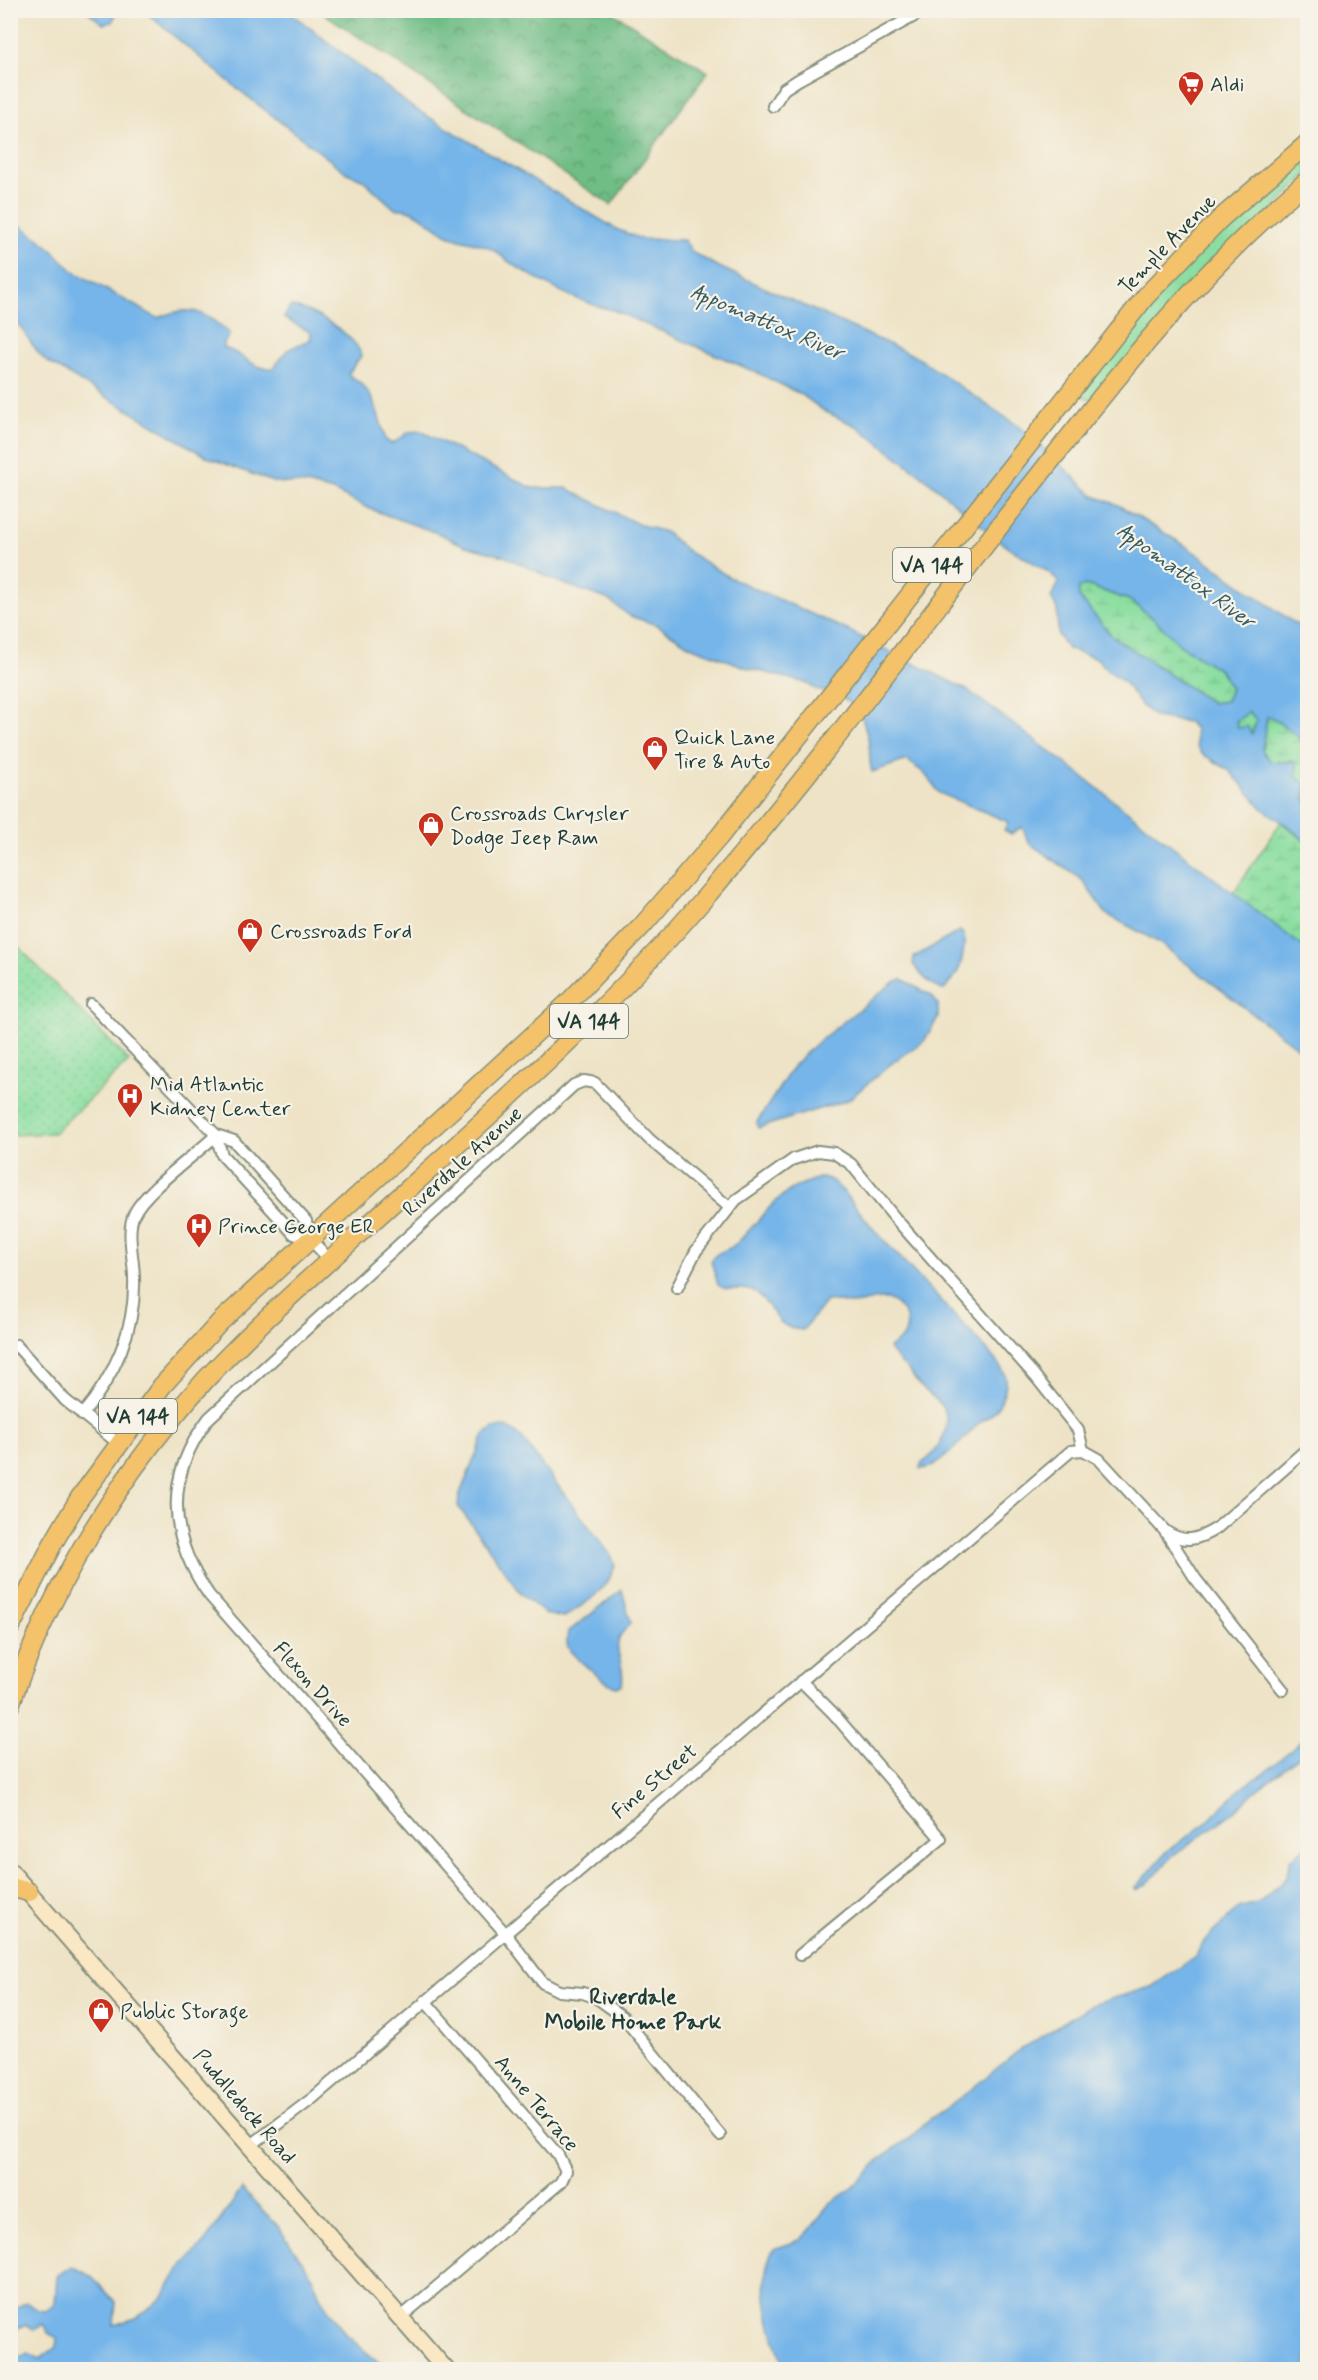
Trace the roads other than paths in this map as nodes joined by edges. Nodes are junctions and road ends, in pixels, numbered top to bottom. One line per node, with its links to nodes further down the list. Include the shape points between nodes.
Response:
1 (925, 10): 2 (street, via 798,80 784,89)
2 (772, 106)
3 (1308, 143): 8 (main road, Temple Avenue / VA 144, via 1220,219 1146,296 693,869 602,969)
4 (1308, 180): 9 (main road, VA 144, via 1265,217 1162,321 821,755 636,975 573,1038)
5 (91, 1004): 6 (street)
6 (216, 1135): 8 (street, via 222,1155 294,1234); 8 (street, via 234,1141 306,1221); 12 (street, via 148,1197 134,1215 134,1302 126,1334 102,1392)
7 (729, 1207): 10 (street, via 696,1251); 13 (street, Riverdale Avenue, via 649,1139 595,1083 581,1082 270,1361); 16 (street, via 751,1187 806,1154 825,1151 843,1157 1035,1376 1078,1430)
8 (310, 1239): 9 (street); 14 (main road, VA 144, via 191,1352)
9 (330, 1260): 21 (main road, VA 144, via 212,1373 175,1414 123,1484 47,1615)
10 (677, 1288)
11 (13, 1347): 12 (street)
12 (82, 1415): 14 (street)
13 (200, 1429): 25 (street, Flexon Drive, via 184,1460 176,1499 182,1545 195,1575)
14 (118, 1443): 18 (main road, VA 144, via 57,1536)
15 (1308, 1448): 17 (street, via 1203,1537 1185,1540)
16 (1083, 1450): 17 (street, via 1110,1470); 19 (street, Fine Street, via 1071,1451 1043,1473)
17 (1165, 1530): 20 (street, via 1195,1578)
18 (10, 1628)
19 (801, 1680): 25 (street, Fine Street); 26 (street, via 941,1839)
20 (1283, 1690)
21 (10, 1705)
22 (10, 1871): 24 (street, Puddledock Road)
23 (10, 1887): 24 (main road)
24 (29, 1892): 29 (street, Puddledock Road)
25 (505, 1933): 27 (street, Fine Street); 28 (street, Flexon Drive, via 551,1989 597,1998 623,2017)
26 (800, 1955)
27 (425, 2001): 29 (street, Fine Street, via 313,2098); 30 (street, Anne Terrace, via 558,2155 566,2170 556,2186)
28 (720, 2135)
29 (250, 2146): 30 (street, Puddledock Road)
30 (400, 2318): 31 (street, Puddledock Road)
31 (446, 2370)

